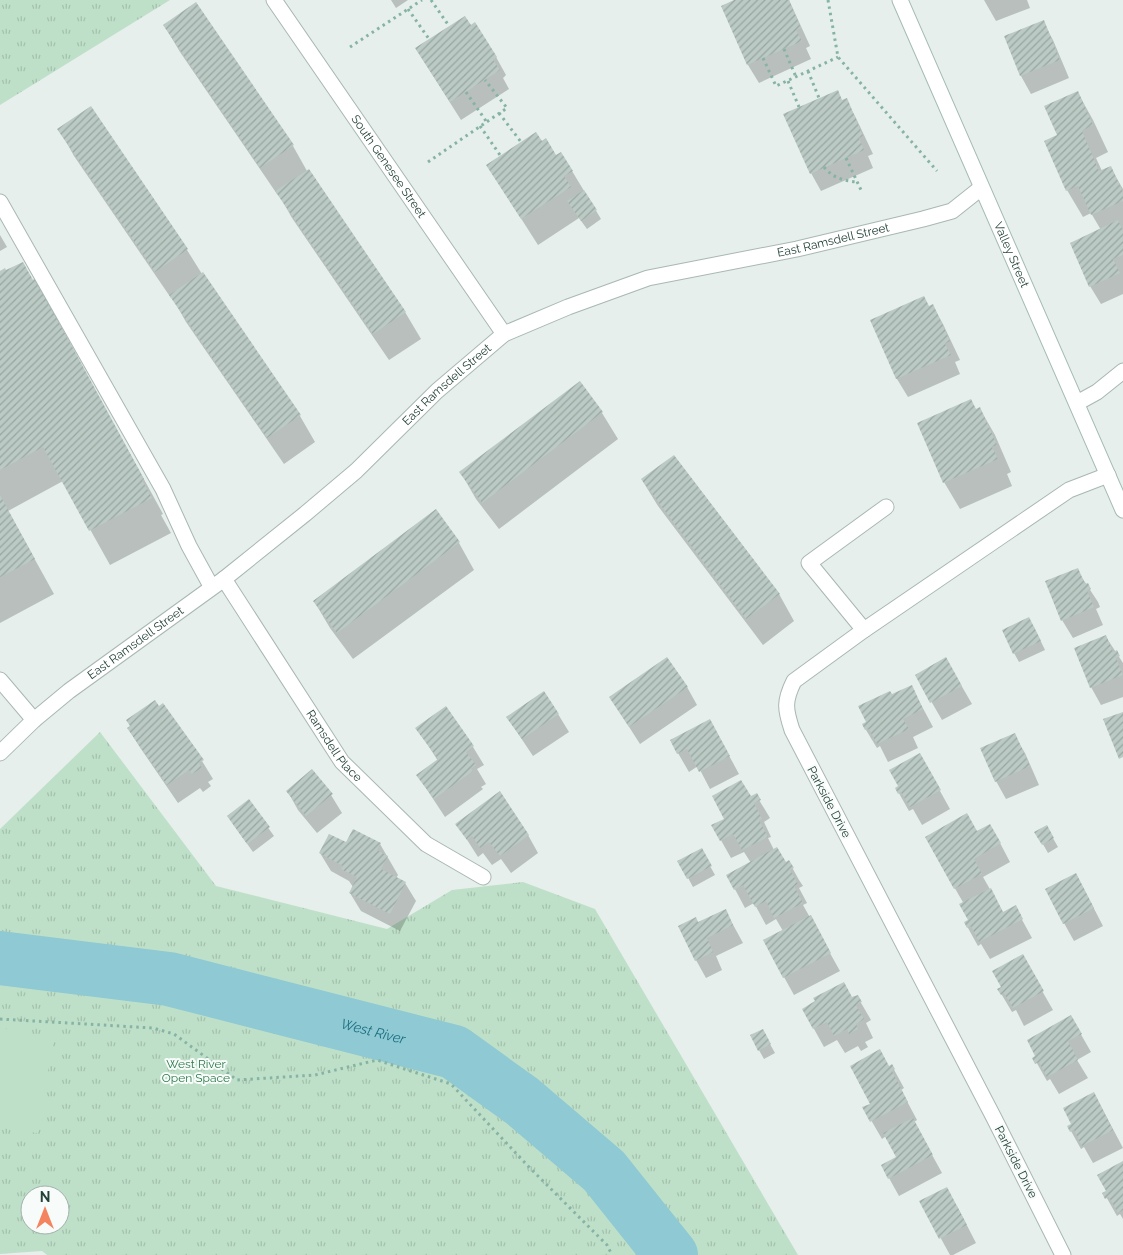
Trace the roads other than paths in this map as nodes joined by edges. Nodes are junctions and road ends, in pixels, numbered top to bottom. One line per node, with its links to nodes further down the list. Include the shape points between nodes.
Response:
1 (274, 0): 5 (street, South Genesee Street)
2 (900, 0): 3 (street, Valley Street)
3 (981, 188): 5 (street, East Ramsdell Street, via 952,211 797,249 648,278); 7 (street, Valley Street)
4 (0, 202): 11 (street, Ramsdell Place, via 163,489 189,546)
5 (504, 334): 11 (street, East Ramsdell Street, via 437,391 356,471)
6 (1123, 371): 7 (street)
7 (1077, 404): 8 (street, Valley Street)
8 (1108, 475): 10 (street, Valley Street); 12 (street, Parkside Drive, via 1069,490)
9 (886, 507): 12 (street, via 809,563)
10 (1123, 510)
11 (217, 582): 14 (street, East Ramsdell Street); 16 (street, Ramsdell Place, via 342,762 426,844)
12 (864, 630): 17 (street, Parkside Drive, via 794,681 785,711)
13 (0, 680): 14 (street)
14 (34, 720): 15 (street, East Ramsdell Street)
15 (0, 753)
16 (484, 877)
17 (1064, 1255)

